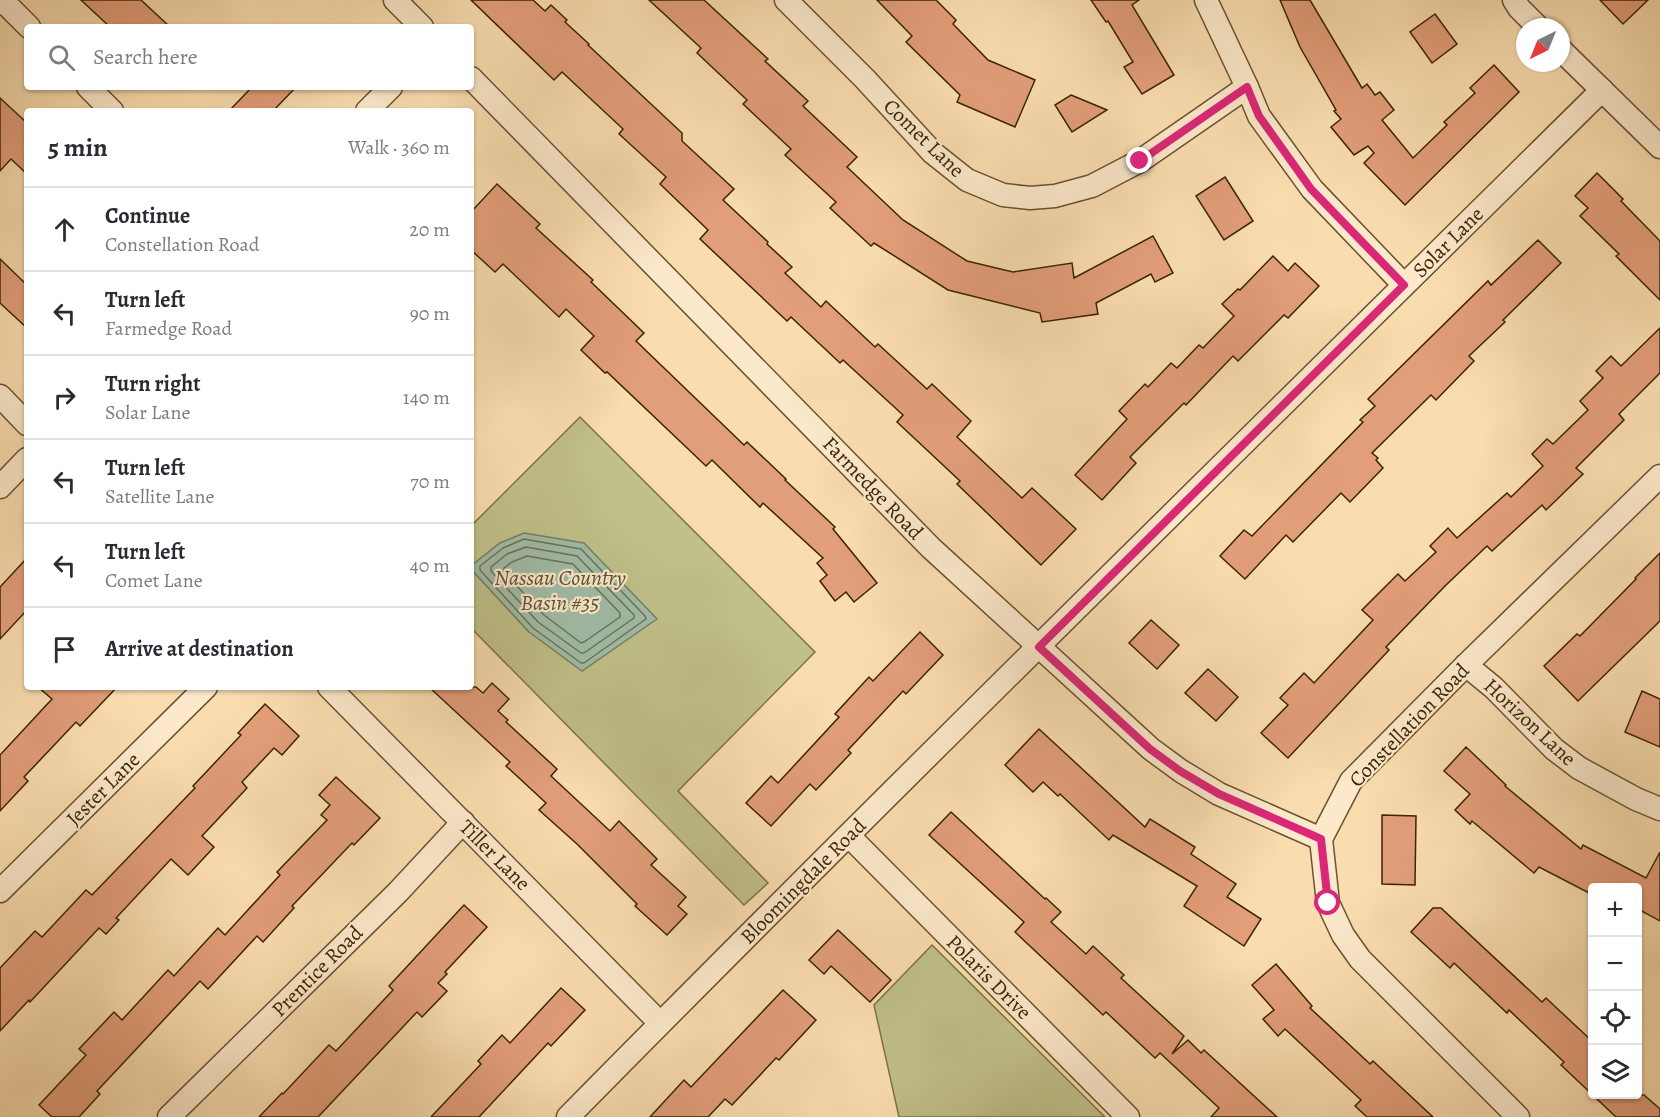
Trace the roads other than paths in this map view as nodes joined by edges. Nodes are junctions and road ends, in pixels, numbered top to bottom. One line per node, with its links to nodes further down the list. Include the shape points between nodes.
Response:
1 (2, 0): 7 (street)
2 (395, 0): 8 (street)
3 (786, 0): 11 (street, Comet Lane, via 933,153 967,180 1003,195 1055,196 1092,186 1140,161)
4 (1206, 0): 11 (street)
5 (1514, 0): 6 (street)
6 (1529, 18)
7 (25, 24)
8 (419, 24)
9 (1570, 59): 14 (street)
10 (474, 81): 24 (street, Farmedge Road, via 931,548)
11 (1247, 87): 18 (street, via 1259,116 1311,189)
12 (91, 90): 15 (street)
13 (388, 90): 16 (street)
14 (1602, 90): 17 (street); 18 (street, Solar Lane)
15 (109, 108)
16 (371, 108)
17 (1660, 147)
18 (1404, 285): 24 (street, Solar Lane)
19 (0, 396): 20 (street)
20 (24, 421)
21 (24, 462): 23 (street)
22 (1660, 476): 25 (street, Constellation Road)
23 (0, 487)
24 (1039, 647): 30 (street, Bloomingdale Road); 31 (street, Farmedge Road, via 1150,749 1180,771 1219,794)
25 (1466, 665): 28 (street, Horizon Lane, via 1579,768); 31 (street, Constellation Road, via 1351,781)
26 (203, 690): 32 (street, Jester Lane)
27 (332, 690): 29 (street, Tiller Lane)
28 (1660, 809)
29 (463, 822): 33 (street, Tiller Lane); 34 (street, Prentice Road, via 398,892)
30 (849, 836): 33 (street, Bloomingdale Road); 36 (street, Polaris Drive)
31 (1321, 839): 37 (street, via 1328,903 1360,959)
32 (0, 891)
33 (660, 1023): 35 (street, Bloomingdale Road)
34 (169, 1117)
35 (569, 1117)
36 (1128, 1117)
37 (1518, 1117)

